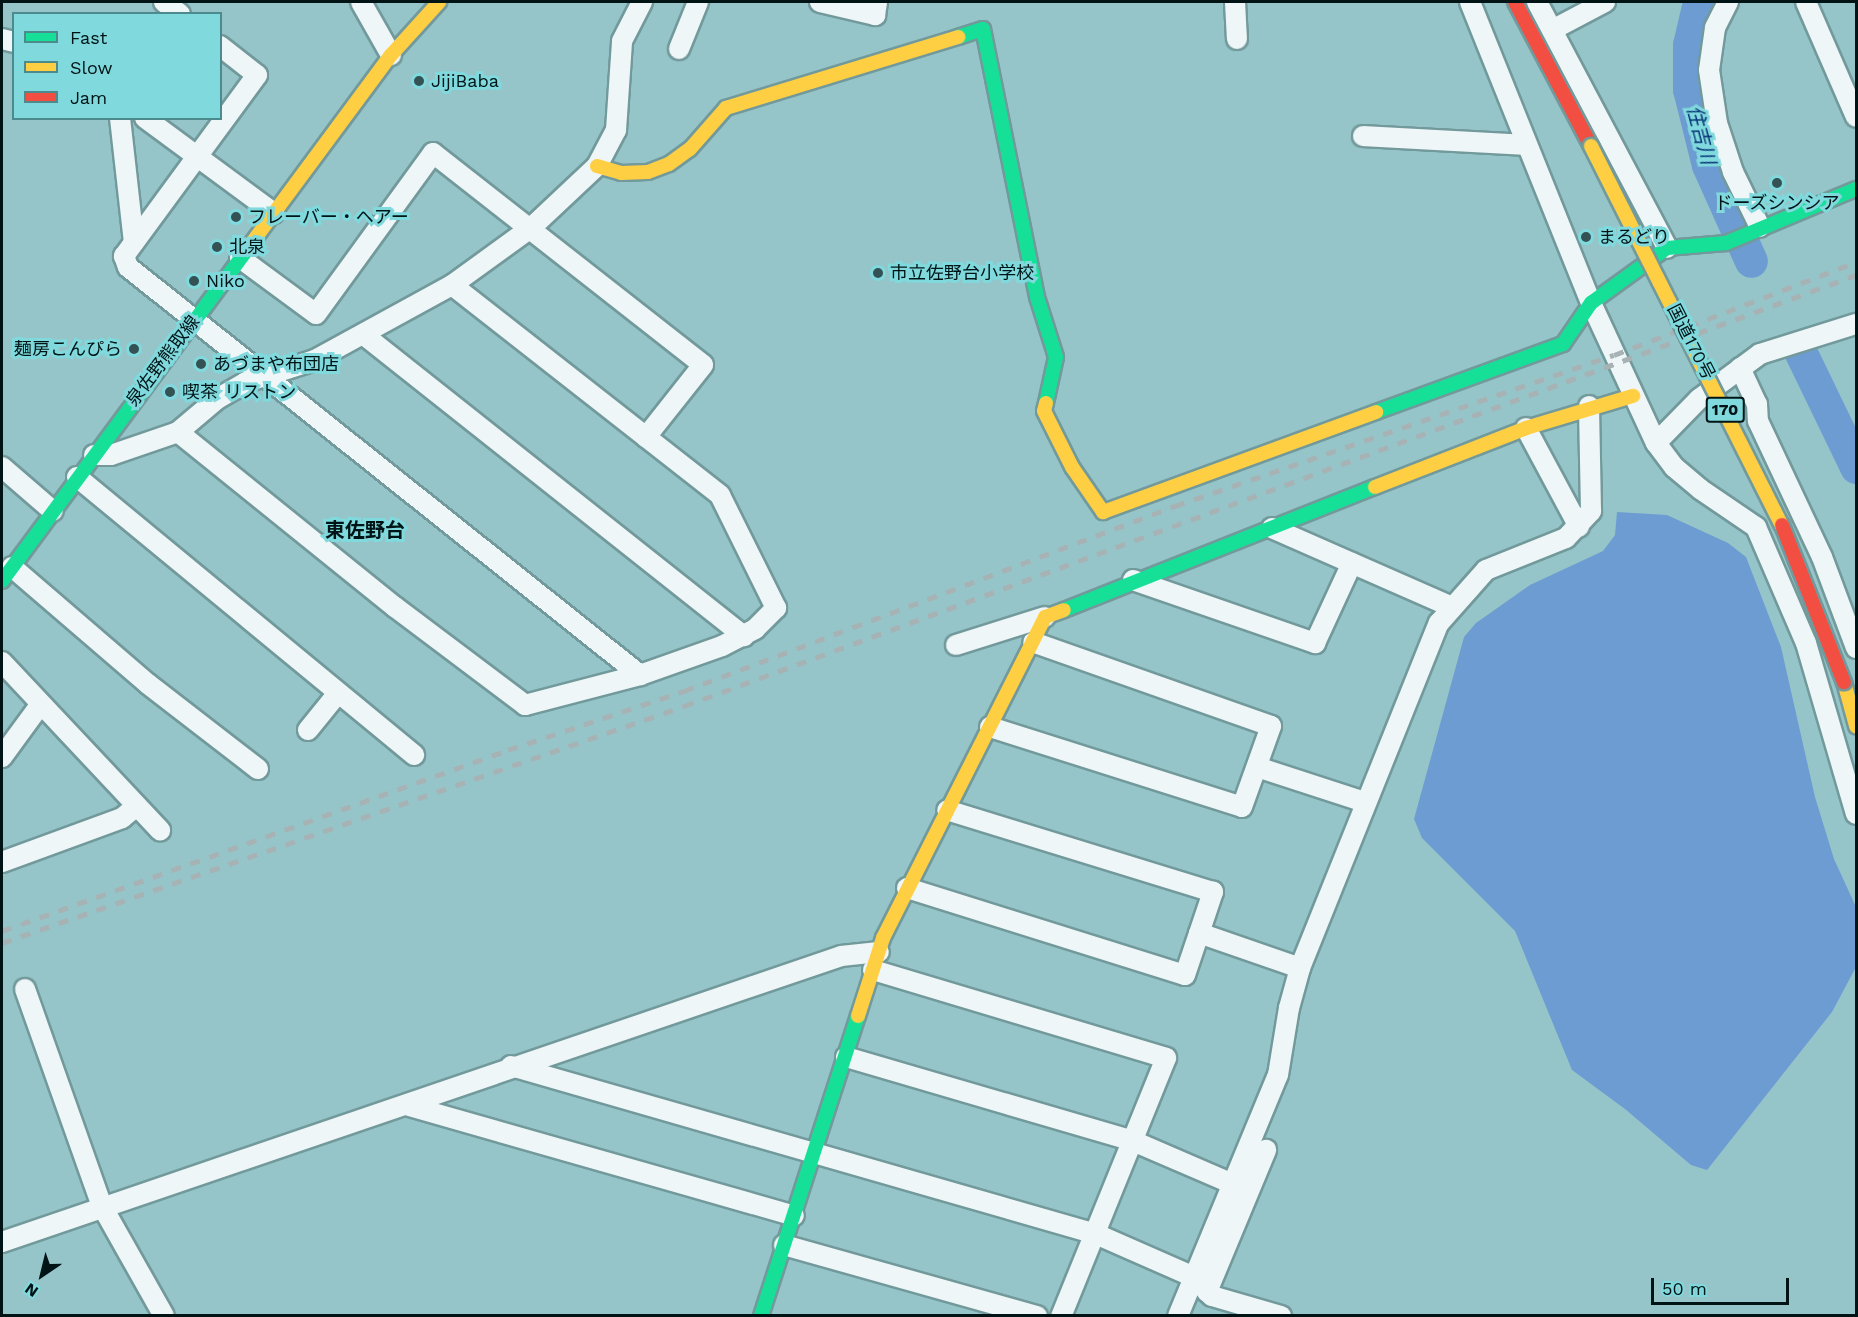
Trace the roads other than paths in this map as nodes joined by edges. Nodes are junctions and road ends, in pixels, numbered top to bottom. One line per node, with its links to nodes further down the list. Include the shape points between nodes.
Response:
1 (165, 2): 15 (street)
2 (361, 2): 20 (street)
3 (439, 2): 20 (main road, 泉佐野熊取線)
4 (642, 2): 27 (street, via 622,41 616,130)
5 (698, 2): 19 (street)
6 (820, 2): 7 (street, via 874,15)
7 (877, 2)
8 (1235, 2): 17 (street)
9 (1470, 2): 25 (street)
10 (1515, 2): 67 (main road, 国道170号 / 170, bridge, via 1592,146 1782,525 1844,682)
11 (1538, 2): 16 (street)
12 (1605, 2): 16 (street)
13 (1728, 2): 31 (street, via 1715,28 1709,70 1717,123 1733,172)
14 (1806, 2): 21 (street)
15 (178, 12)
16 (1552, 30): 33 (street)
17 (1237, 39)
18 (222, 48): 26 (street, via 257,75)
19 (679, 49)
20 (391, 56): 29 (main road, 泉佐野熊取線)
21 (1857, 117)
22 (120, 120): 32 (street)
23 (148, 120): 26 (street)
24 (1363, 136): 25 (street)
25 (1527, 145): 36 (street)
26 (196, 157): 29 (street); 32 (street)
27 (597, 166): 30 (street); 36 (main road, via 621,173 648,172 669,164 690,149 726,108 983,29 1037,297 1056,357 1044,411 1072,467 1103,512 1563,345)
28 (1857, 189): 31 (main road)
29 (274, 213): 34 (main road, 泉佐野熊取線)
30 (532, 227): 34 (street, via 432,153 316,314); 35 (street); 46 (street, via 703,365)
31 (1760, 227): 33 (main road, via 1726,243)
32 (134, 242): 37 (street, via 124,256 128,267)
33 (1667, 248): 36 (main road)
34 (240, 258): 37 (main road, 泉佐野熊取線)
35 (452, 285): 39 (street); 46 (street)
36 (1591, 303): 42 (street)
37 (194, 320): 41 (street); 48 (main road, 泉佐野熊取線)
38 (1857, 324): 40 (street, via 1760,354)
39 (364, 335): 41 (street, via 315,360); 59 (street)
40 (1740, 368): 47 (street, via 1699,399); 62 (street, via 1757,404 1758,421 1822,557)
41 (263, 378): 45 (street, via 246,382 217,399); 64 (street)
42 (1633, 396): 43 (main road); 47 (street)
43 (1589, 406): 44 (main road); 52 (street, via 1591,512)
44 (1527, 428): 52 (street); 53 (main road)
45 (178, 432): 48 (street, via 111,455); 64 (street, via 394,607 525,705)
46 (646, 437): 59 (street, via 720,495 776,608)
47 (1656, 443): 77 (street, via 1674,467 1700,489 1756,527 1806,643)
48 (94, 455): 50 (main road, 泉佐野熊取線)
49 (2, 467): 51 (street)
50 (77, 477): 51 (main road, 泉佐野熊取線); 65 (street)
51 (53, 511): 55 (main road, 泉佐野熊取線)
52 (1579, 527): 57 (street, via 1566,538 1486,570)
53 (1272, 528): 54 (street); 56 (main road)
54 (1352, 562): 56 (street, via 1315,643); 57 (street)
55 (7, 574): 73 (street)
56 (1133, 580): 58 (main road)
57 (1450, 606): 74 (street, via 1439,623)
58 (1045, 617): 60 (main road); 61 (street)
59 (744, 636): 64 (street)
60 (1032, 642): 68 (main road); 72 (street, via 1271,726)
61 (956, 645)
62 (1857, 648)
63 (2, 662): 66 (street)
64 (640, 675)
65 (338, 693): 69 (street); 70 (street)
66 (40, 705): 71 (street); 75 (street)
67 (1857, 726)
68 (990, 727): 72 (street, via 1242,807); 76 (main road)
69 (308, 730)
70 (414, 756)
71 (2, 757)
72 (1257, 767): 74 (street)
73 (258, 769)
74 (1365, 802): 83 (street)
75 (137, 806): 78 (street); 79 (street, via 122,818)
76 (947, 810): 80 (main road); 81 (street, via 1213,892)
77 (1857, 814)
78 (160, 830)
79 (2, 862)
80 (907, 888): 81 (street, via 1185,975); 82 (main road)
81 (1199, 933): 83 (street)
82 (876, 961): 85 (main road); 86 (street, via 841,956); 88 (street, via 1166,1058)
83 (1300, 968): 91 (street, via 1278,1075)
84 (25, 989): 92 (street)
85 (846, 1057): 88 (street); 90 (main road)
86 (512, 1066): 87 (street); 90 (street)
87 (409, 1106): 92 (street); 93 (street)
88 (1133, 1141): 91 (street); 94 (street)
89 (1266, 1150): 98 (street)
90 (814, 1155): 93 (main road); 94 (street)
91 (1233, 1184): 97 (street)
92 (102, 1206): 95 (street); 99 (street)
93 (794, 1216): 96 (main road)
94 (1096, 1234): 97 (street); 102 (street)
95 (2, 1242)
96 (784, 1245): 100 (main road); 101 (street)
97 (1194, 1276): 98 (street); 103 (street)
98 (1207, 1292): 104 (street)
99 (164, 1316)
100 (761, 1316)
101 (1037, 1316)
102 (1060, 1316)
103 (1178, 1316)
104 (1281, 1316)

